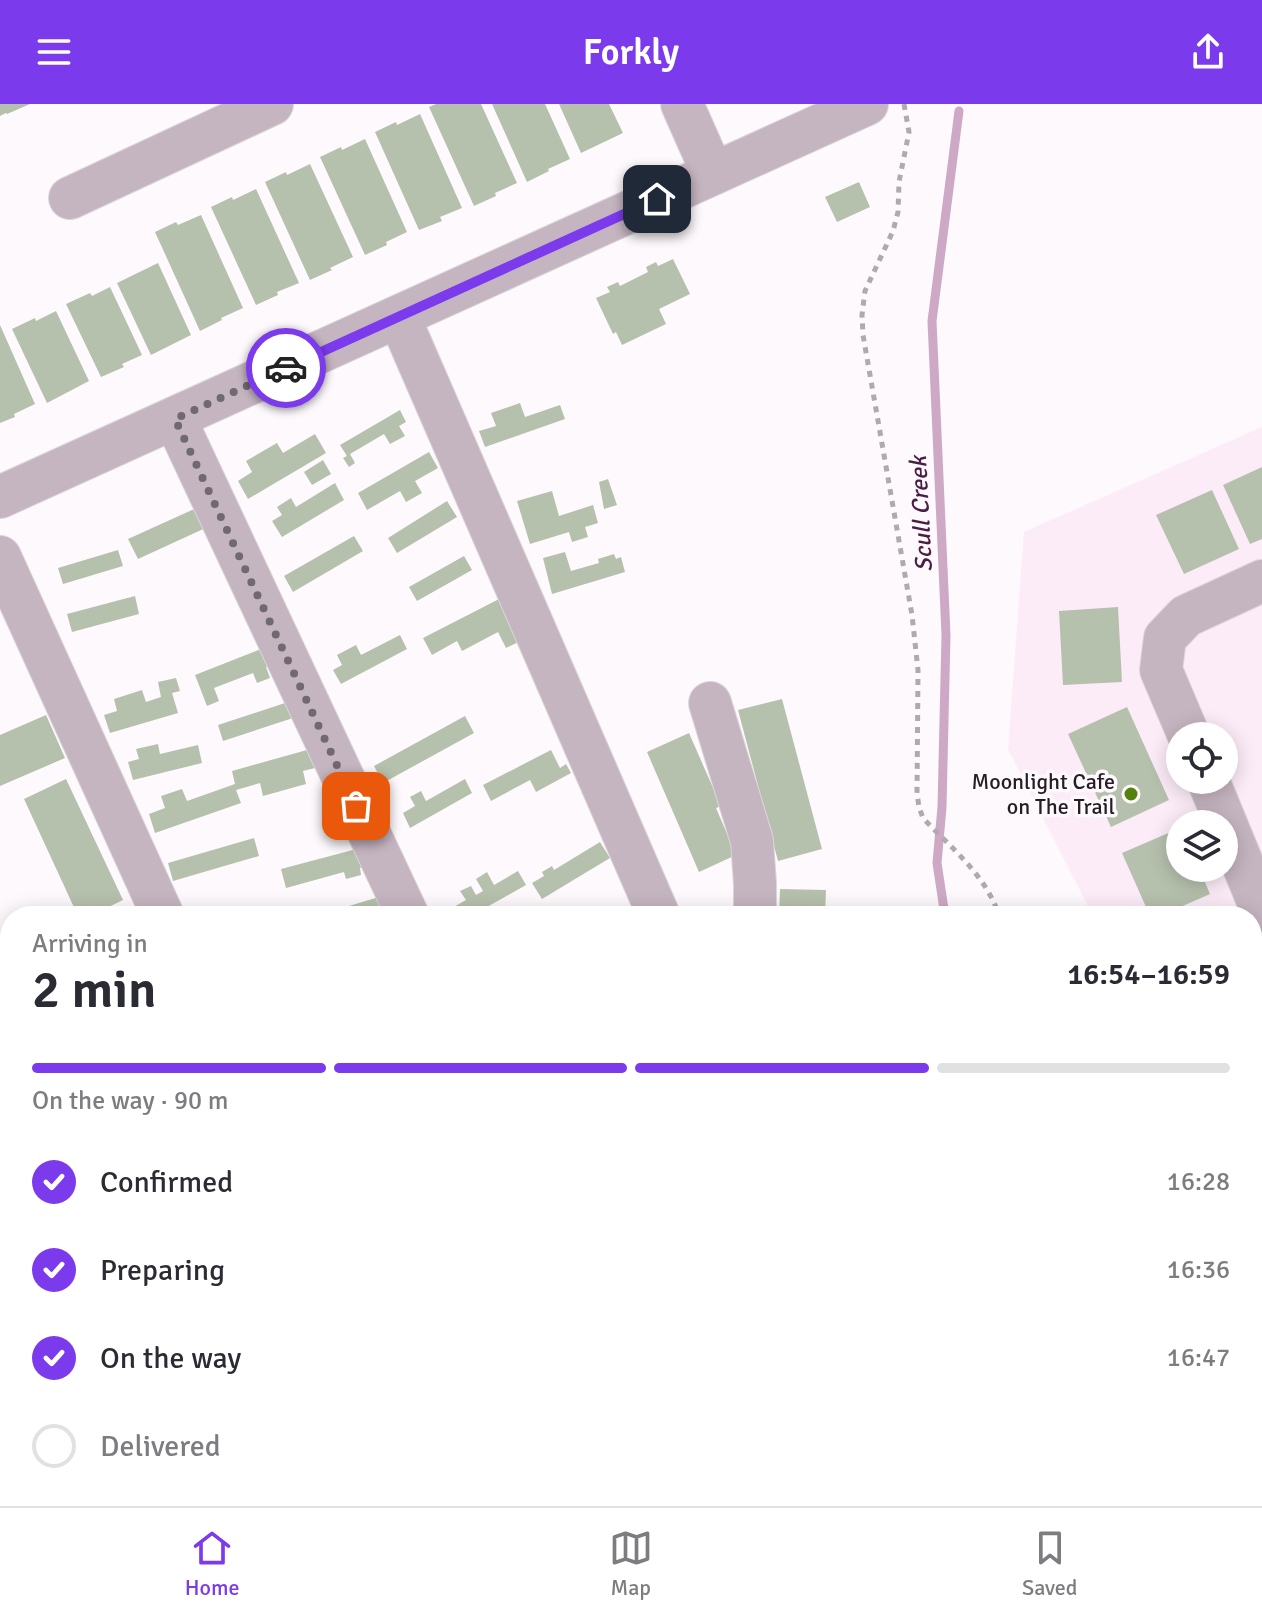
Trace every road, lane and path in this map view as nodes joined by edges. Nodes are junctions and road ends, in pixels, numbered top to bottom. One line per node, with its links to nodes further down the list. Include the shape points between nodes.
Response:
1 (272, 104): 6 (street)
2 (682, 104): 5 (street)
3 (867, 104): 5 (street)
4 (904, 104): 19 (path, via 909,132 898,212 865,291 863,335 912,615 919,807 923,818 981,880)
5 (713, 174): 7 (street)
6 (70, 198)
7 (399, 317): 8 (street); 17 (street)
8 (175, 419): 9 (street); 16 (street)
9 (0, 497)
10 (0, 557): 15 (street)
11 (1262, 581): 13 (street, via 1186,616 1165,638 1161,670)
12 (710, 703): 18 (street, via 752,841)
13 (1183, 722)
14 (1214, 794): 20 (street)
15 (158, 906)
16 (403, 906)
17 (655, 906)
18 (755, 906)
19 (996, 906)
20 (1260, 906)

